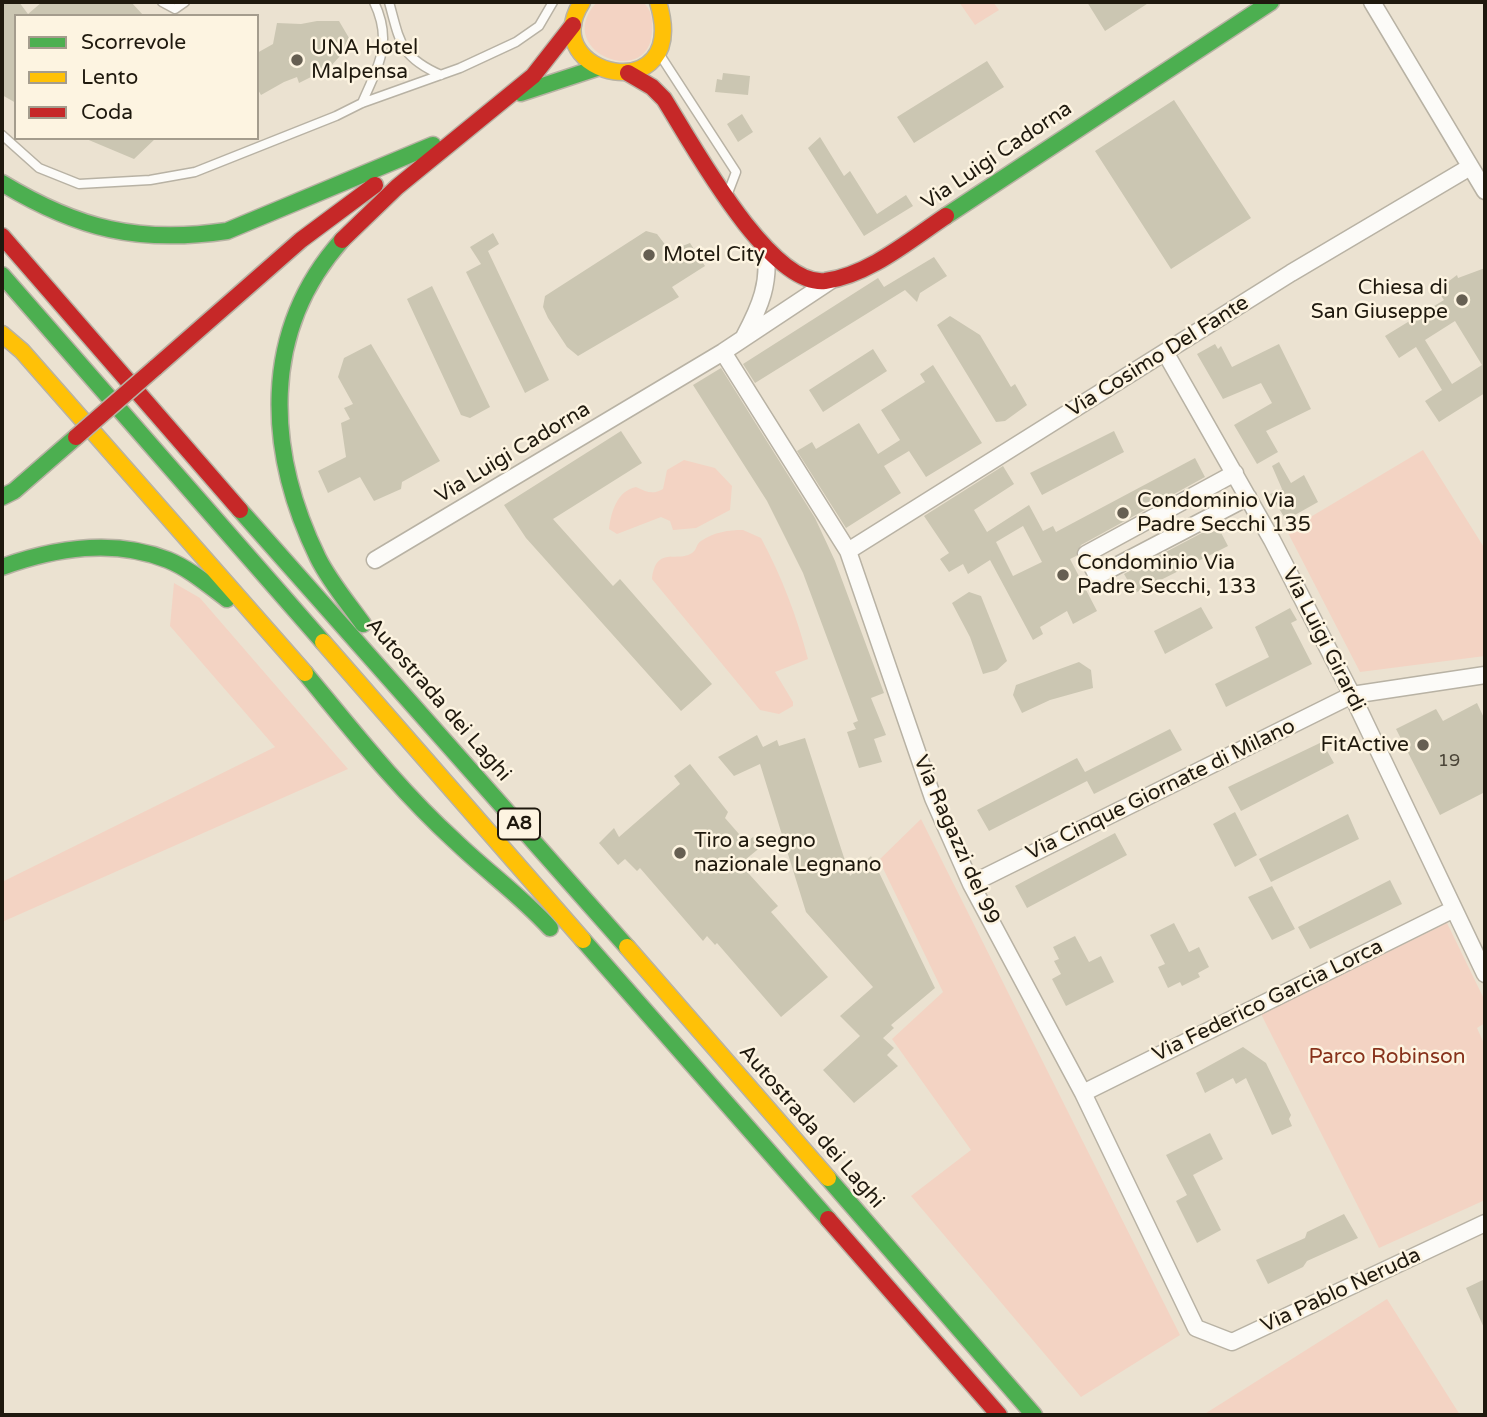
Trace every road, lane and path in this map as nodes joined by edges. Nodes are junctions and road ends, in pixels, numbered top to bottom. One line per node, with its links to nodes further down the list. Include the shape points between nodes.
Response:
1 (162, 2): 2 (lane, via 170,9)
2 (185, 2)
3 (374, 2): 16 (lane, via 383,21 385,43)
4 (388, 2): 14 (lane, via 406,54 417,65)
5 (553, 2): 14 (lane, via 528,34)
6 (658, 2): 11 (main road, via 666,27)
7 (1271, 2): 26 (main road, Via Luigi Cadorna, via 876,262)
8 (1372, 2): 19 (street)
9 (580, 3): 10 (main road)
10 (573, 25): 12 (main road, via 579,50); 15 (main road, via 558,52)
11 (659, 53): 13 (main road); 22 (lane, via 736,172)
12 (597, 68): 13 (main road); 15 (main road)
13 (628, 73): 22 (main road, via 664,99)
14 (441, 75): 16 (lane)
15 (509, 98): 17 (main road)
16 (362, 103): 18 (lane, via 195,172 150,180 79,184 38,168)
17 (461, 133): 20 (main road, via 238,227 194,238 131,237 95,228 38,206); 32 (main road, bridge, via 376,185 301,240); 40 (main road, via 378,202 320,267 288,331 277,400 290,486 320,562)
18 (2, 135)
19 (1470, 167): 21 (street); 30 (street, Via Cosimo Del Fante)
20 (2, 183)
21 (1485, 191)
22 (727, 196): 24 (main road)
23 (2, 236): 40 (main road, Autostrada dei Laghi / A8)
24 (765, 247): 26 (main road, via 790,270 810,280); 28 (street, Via Luigi Cadorna, via 766,287)
25 (2, 275): 45 (main road, A8)
26 (832, 279): 28 (street, Via Luigi Cadorna)
27 (2, 334): 39 (main road, via 250,608)
28 (743, 339): 29 (street, Via Luigi Cadorna)
29 (723, 352): 34 (street, Via Ragazzi del 99); 35 (street, Via Luigi Cadorna)
30 (1165, 352): 31 (street, Via Luigi Girardi); 34 (street, Via Cosimo Del Fante)
31 (1235, 472): 33 (street, Via Luigi Girardi); 33 (street, via 1086,554 1097,576)
32 (2, 497)
33 (1248, 497): 38 (street, Via Luigi Girardi)
34 (848, 551): 41 (street, Via Ragazzi del 99, via 933,798)
35 (375, 559)
36 (2, 567): 39 (main road, via 54,551 95,547 167,560 232,602)
37 (1485, 675): 38 (street, Via Cinque Giornate di Milano)
38 (1352, 695): 41 (street, Via Cinque Giornate di Milano); 42 (street, Via Luigi Girardi)
39 (336, 712): 45 (main road, via 445,832 534,910 597,980)
40 (430, 721): 49 (main road, Autostrada dei Laghi / A8)
41 (971, 884): 44 (street, Via Ragazzi del 99)
42 (1454, 909): 43 (street, Via Luigi Girardi); 44 (street, Via Federico Garcia Lorca)
43 (1485, 974)
44 (1083, 1093): 47 (street, Via Ragazzi del 99)
45 (726, 1103): 48 (main road, A8)
46 (1485, 1223): 47 (street, Via Pablo Neruda, via 1232,1342)
47 (1196, 1328)
48 (999, 1415)
49 (1034, 1415)

